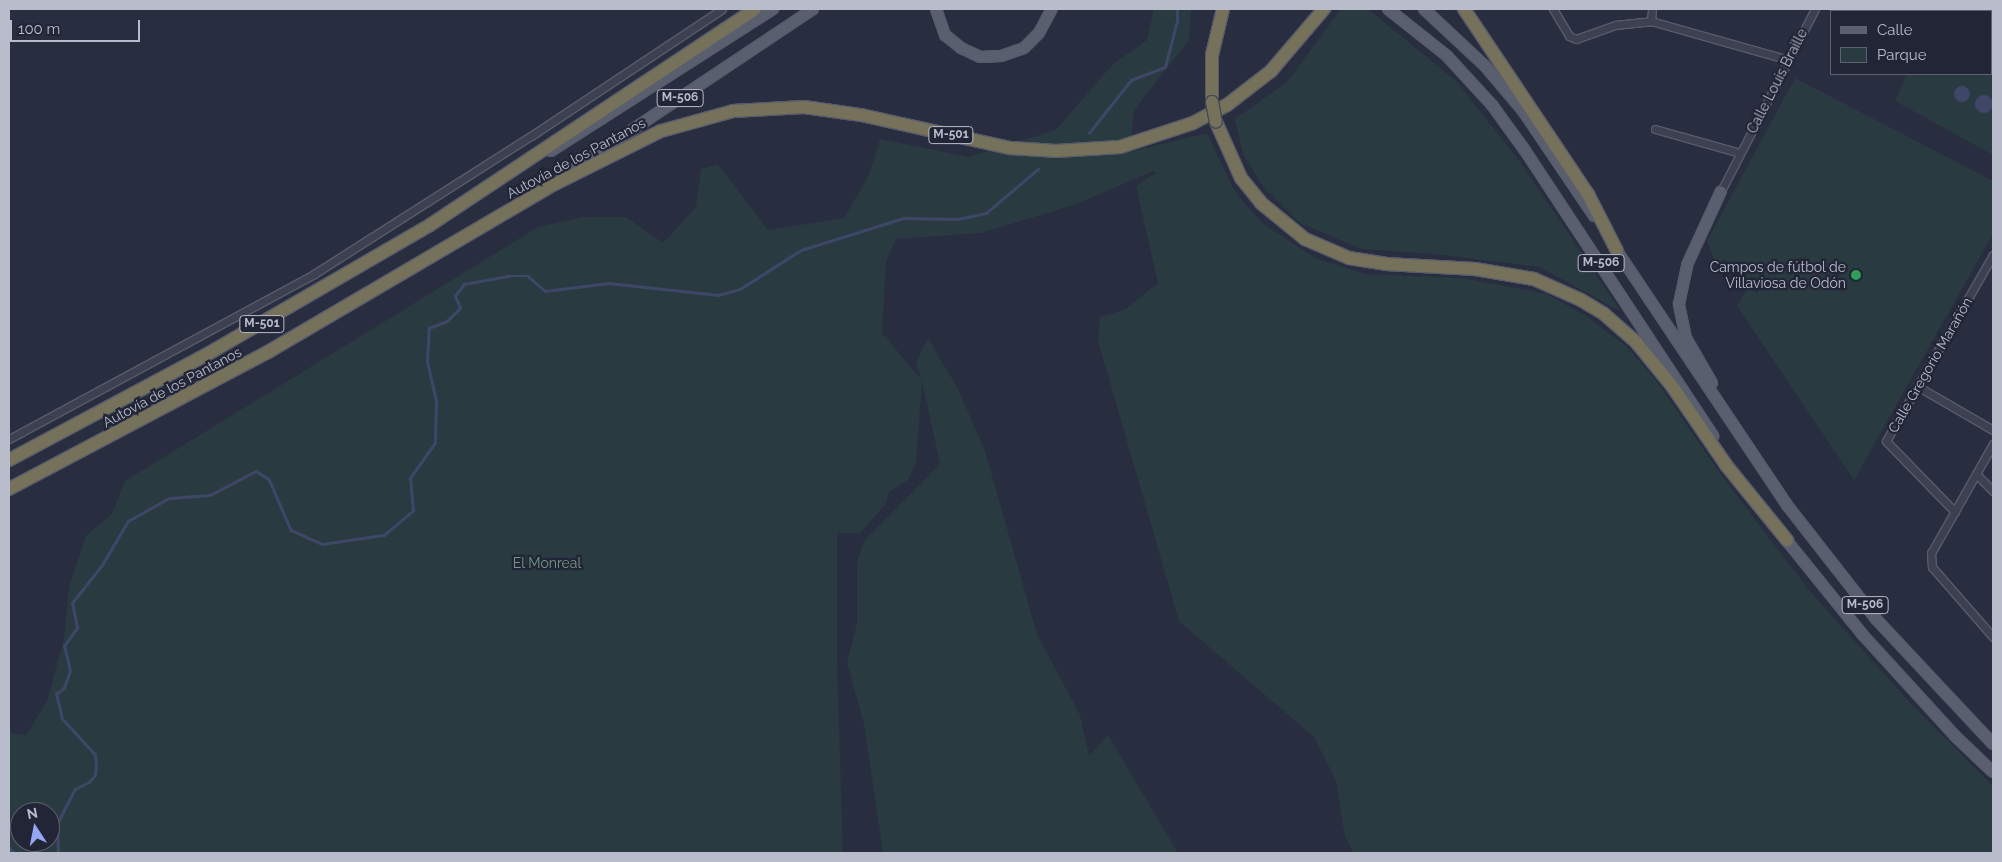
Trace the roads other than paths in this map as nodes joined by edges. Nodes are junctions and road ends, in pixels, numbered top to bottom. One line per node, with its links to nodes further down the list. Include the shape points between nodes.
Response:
1 (717, 9): 17 (street)
2 (722, 9): 17 (street)
3 (755, 9): 21 (highway, Autovía de los Pantanos / M-501)
4 (773, 9): 21 (main road, M-506, via 572,139)
5 (813, 9): 22 (main road, M-506)
6 (936, 9): 7 (main road, via 945,35 980,57 1001,56 1024,48 1039,33)
7 (1052, 9)
8 (1223, 9): 36 (highway, bridge, via 1212,55 1212,102 1216,122 1231,160 1261,203 1282,223 1327,250 1349,258 1506,273 1558,288 1604,314 1636,342 1660,371 1726,466)
9 (1324, 9): 22 (highway, Autovía de los Pantanos / M-501, via 1271,72 1227,104 1193,123 1128,145 1089,150 1010,148 861,115 777,107 733,111 688,121 661,131)
10 (1388, 9): 36 (main road, M-506, via 1448,56 1492,105)
11 (1424, 9): 24 (main road, M-506, via 1479,59 1523,111)
12 (1464, 9): 24 (highway, via 1588,194)
13 (1553, 9): 16 (street, via 1572,38 1615,25)
14 (1652, 9): 16 (street)
15 (1814, 9): 18 (street, Calle Louis Braille)
16 (1651, 22): 18 (street)
17 (694, 28): 28 (street, via 314,274)
18 (1789, 60): 20 (street, Calle Louis Braille)
19 (1655, 129): 20 (street)
20 (1740, 152): 23 (street, Calle Louis Braille)
21 (508, 175): 31 (highway, Autovía de los Pantanos / M-501, via 313,295)
22 (547, 188): 33 (highway, Autovía de los Pantanos / M-501, via 268,352)
23 (1721, 191): 30 (main road, via 1687,265 1679,304 1686,338)
24 (1618, 251): 30 (main road, M-506)
25 (1993, 255): 26 (street, Calle Gregorio Marañón)
26 (1917, 386): 27 (street); 35 (street, Calle Gregorio Marañón, via 1886,441)
27 (1993, 430)
28 (9, 439)
29 (1993, 444): 32 (street)
30 (1751, 454): 38 (main road, M-506, via 1876,620)
31 (9, 460)
32 (1976, 474): 34 (street); 35 (street)
33 (9, 489)
34 (1993, 491)
35 (1956, 512): 37 (street, via 1931,552 1932,567)
36 (1787, 540): 39 (main road, M-506, via 1862,634 1955,736)
37 (1991, 631)
38 (1993, 744)
39 (1993, 772)

